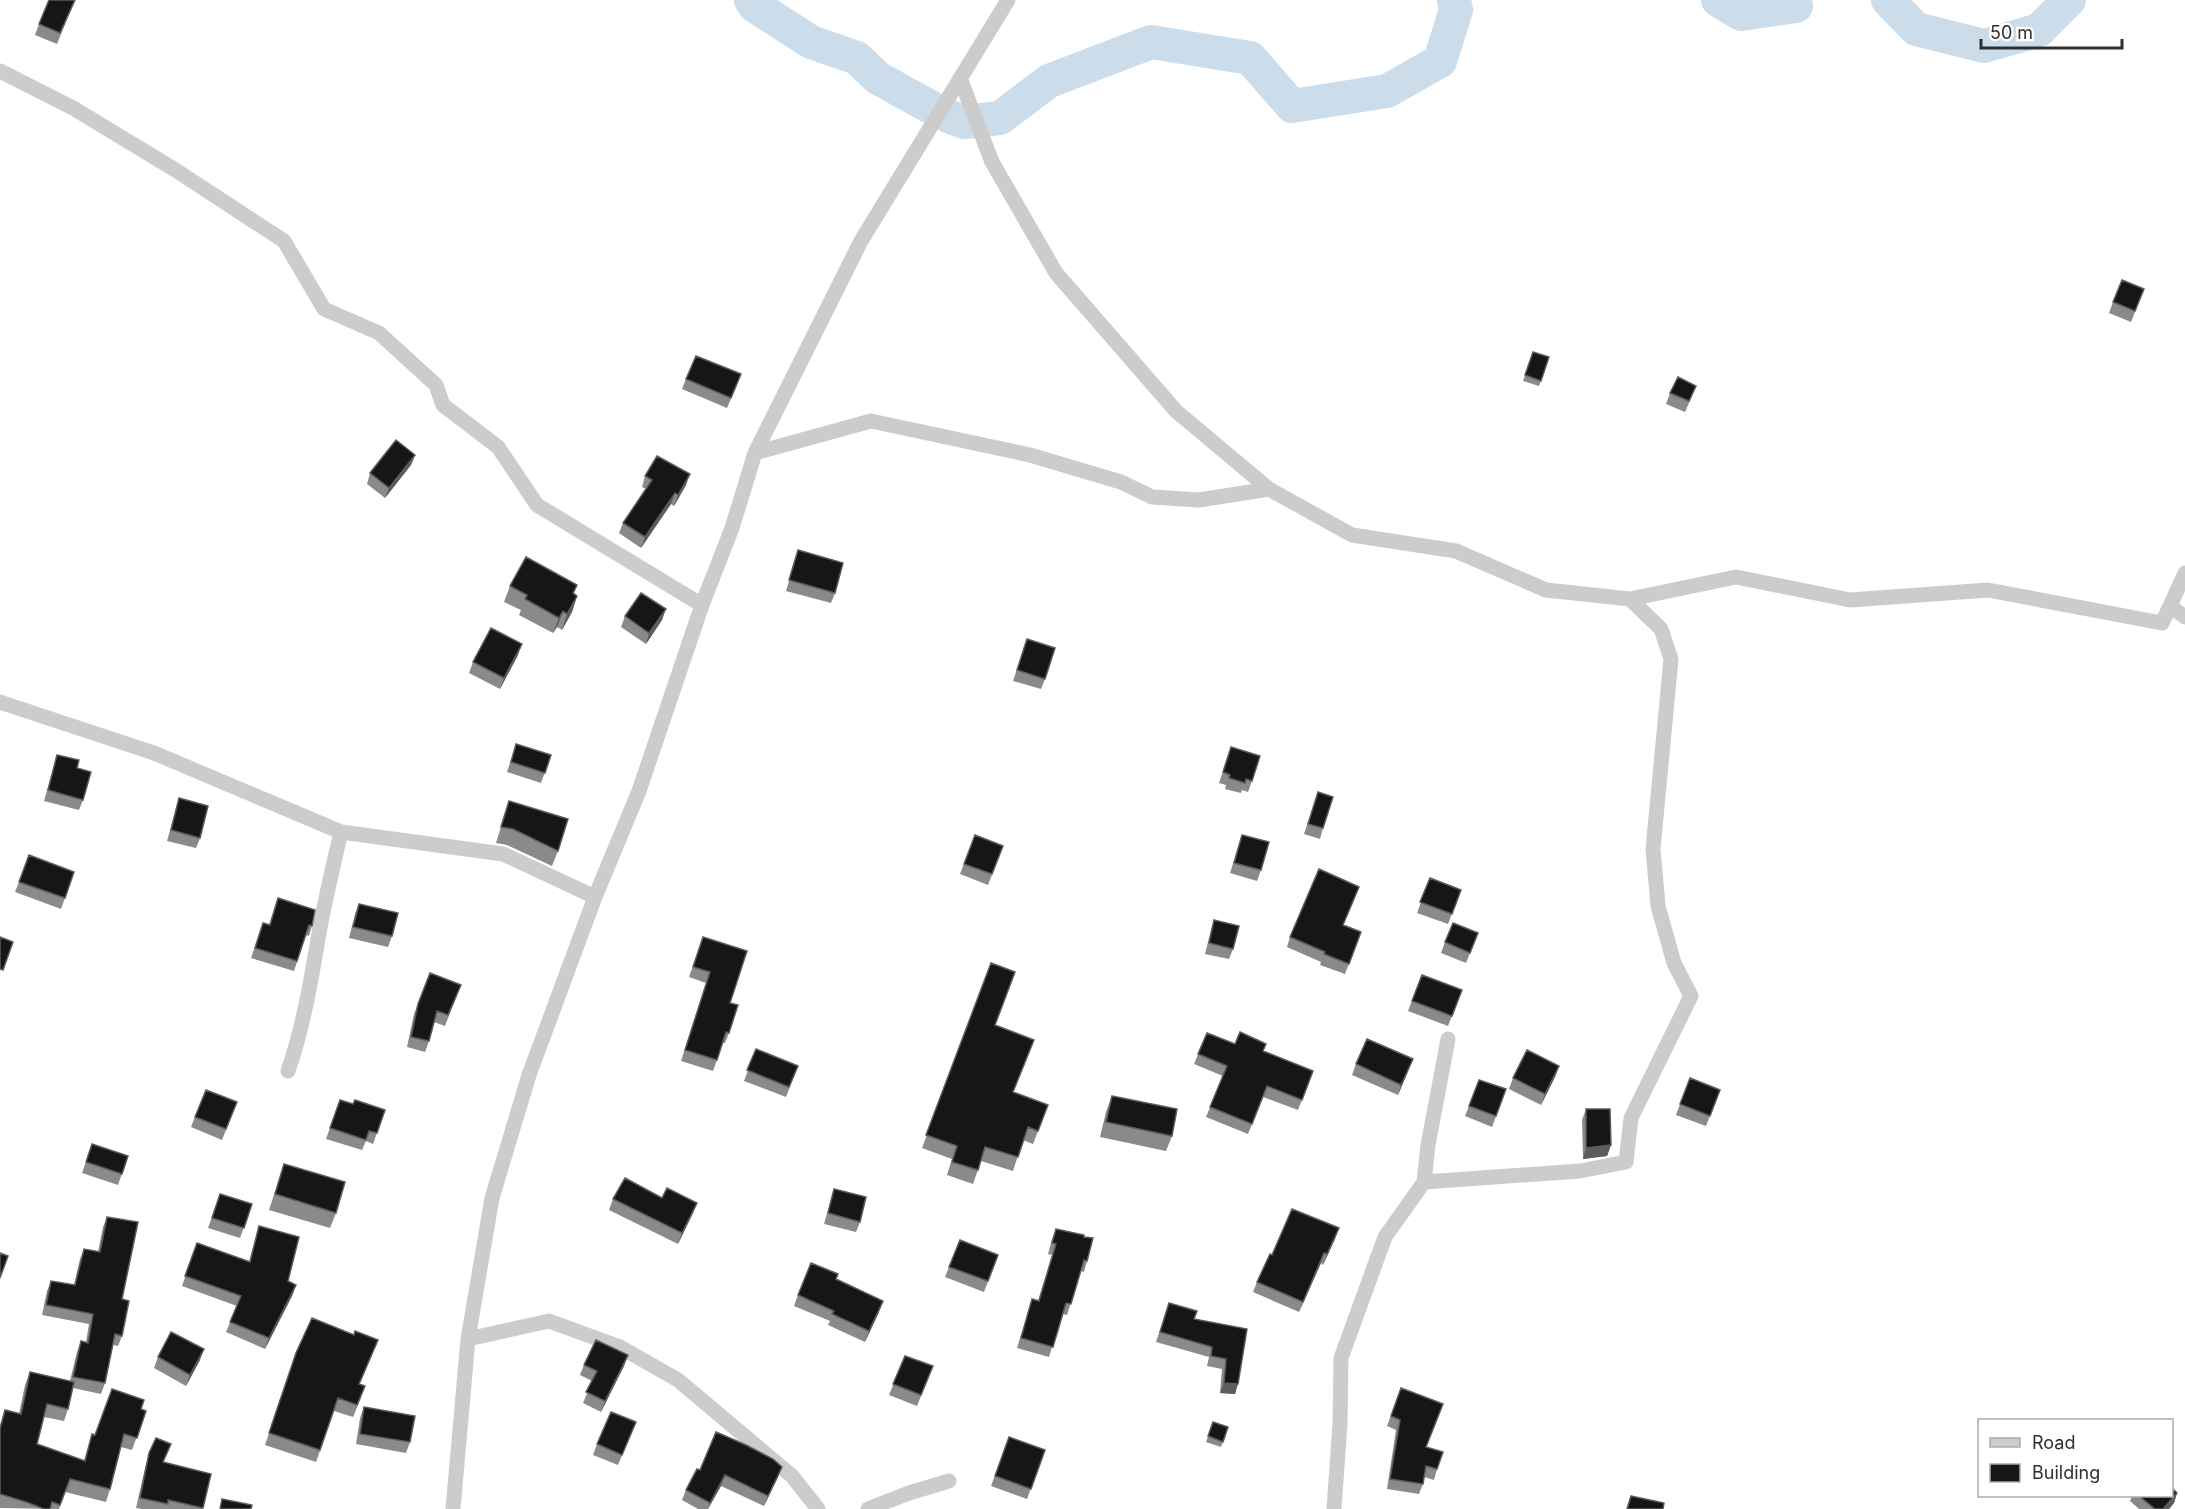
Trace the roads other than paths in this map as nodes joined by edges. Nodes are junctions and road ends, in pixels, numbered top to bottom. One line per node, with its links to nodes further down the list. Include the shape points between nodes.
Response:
1 (1008, 0): 3 (street)
2 (0, 71): 8 (street, via 73,108 284,241 324,309 379,333 436,385 443,405 498,447 537,505)
3 (960, 78): 4 (street, via 861,241); 5 (street, via 992,162 1056,273 1176,411)
4 (754, 453): 5 (street, via 871,421 1029,454 1121,482 1152,497 1199,500); 8 (street, via 732,528)
5 (1269, 489): 7 (street, via 1352,535 1456,551 1546,590)
6 (2185, 573): 9 (street)
7 (1630, 598): 9 (street, via 1736,577 1850,600 1988,590 2162,623); 16 (street, via 1661,629 1671,659 1653,849 1658,906 1674,963 1690,996 1631,1118 1626,1162 1580,1171)
8 (702, 605): 13 (street, via 639,791)
9 (2169, 606): 10 (street)
10 (2185, 617)
11 (0, 702): 12 (street, via 153,753)
12 (341, 832): 13 (street, via 503,854); 15 (street, via 312,985)
13 (595, 897): 17 (street, via 528,1075 492,1198)
14 (1448, 1039): 16 (street)
15 (288, 1071)
16 (1424, 1182): 22 (street, via 1385,1237 1341,1359)
17 (468, 1339): 19 (street); 20 (street, via 549,1321 620,1347 678,1380 792,1476)
18 (949, 1481): 21 (street)
19 (453, 1509)
20 (818, 1509)
21 (868, 1509)
22 (1334, 1509)

